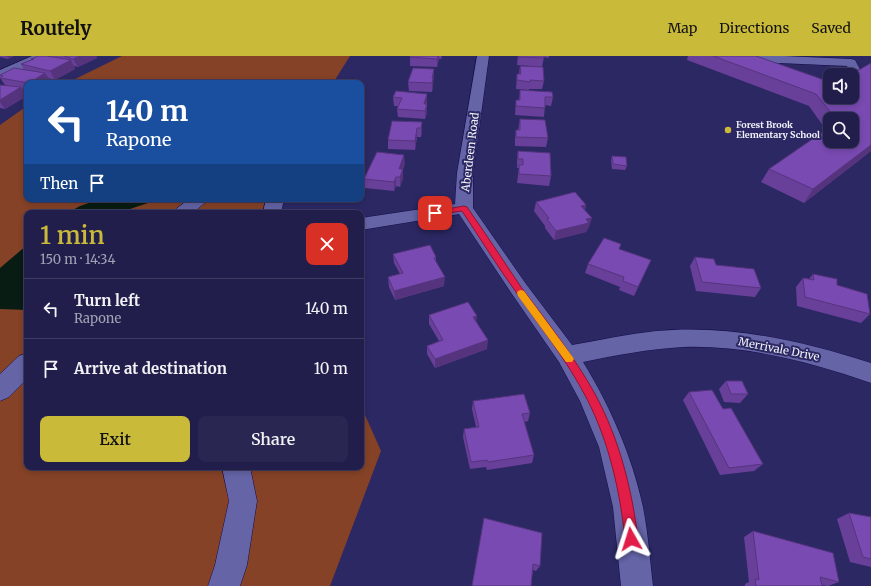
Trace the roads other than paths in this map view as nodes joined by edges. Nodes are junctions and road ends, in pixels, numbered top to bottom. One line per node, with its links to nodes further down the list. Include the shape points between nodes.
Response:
1 (42, 56): 7 (street)
2 (483, 56): 9 (street, Aberdeen Road, via 465,173)
3 (728, 56): 5 (street); 6 (street)
4 (864, 64): 5 (street)
5 (849, 65)
6 (772, 72)
7 (0, 75)
8 (196, 202): 10 (street)
9 (464, 208): 11 (street); 12 (street, via 518,289)
10 (186, 210)
11 (364, 224)
12 (567, 355): 14 (street, Merrivale Drive, via 656,340 704,338 753,342 796,350); 18 (street, via 592,397 612,447 628,507)
13 (24, 366): 15 (street)
14 (871, 373)
15 (0, 390)
16 (237, 470): 17 (street, via 243,501 231,565)
17 (224, 586)
18 (637, 586)

